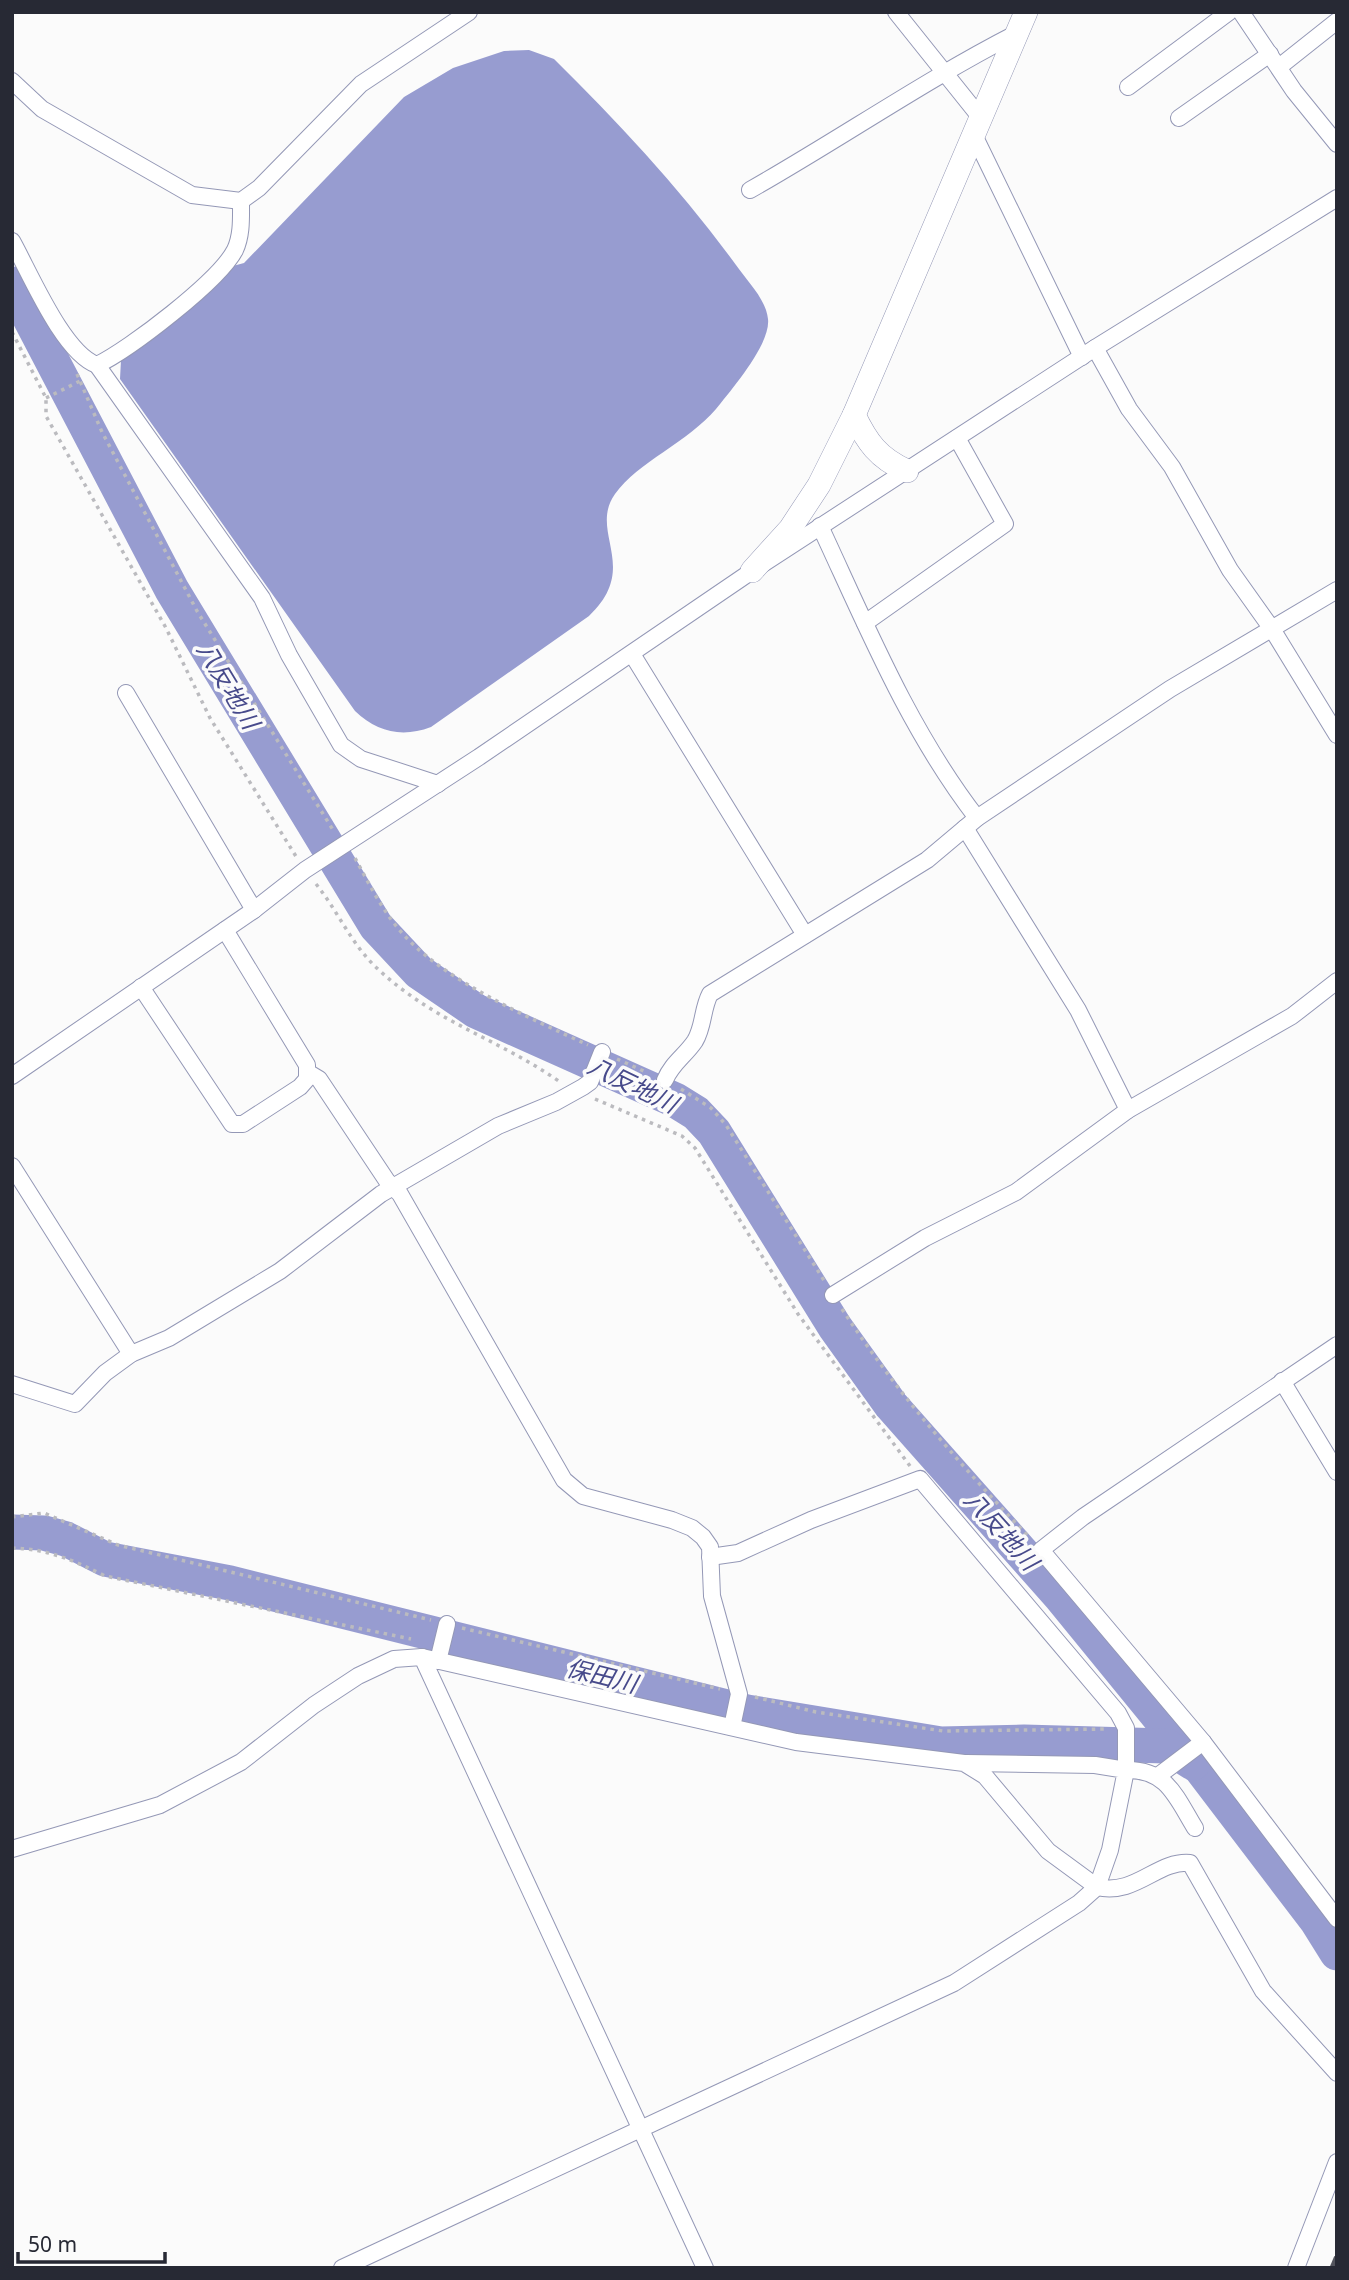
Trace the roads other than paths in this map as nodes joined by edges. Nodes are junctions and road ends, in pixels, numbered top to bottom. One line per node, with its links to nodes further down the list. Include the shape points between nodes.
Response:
1 (469, 12): 16 (street, via 360,84)
2 (896, 12): 8 (street)
3 (1229, 12): 10 (street, via 1138,71)
4 (1241, 12): 7 (street)
5 (1337, 21): 7 (street)
6 (1021, 23): 8 (street); 12 (street)
7 (1274, 61): 11 (street); 13 (street)
8 (943, 71): 12 (street); 14 (street)
9 (12, 81): 16 (street, via 42,109 192,195)
10 (1128, 87)
11 (1179, 118)
12 (976, 125): 18 (street); 20 (street)
13 (1337, 144)
14 (750, 190)
15 (1337, 198): 18 (street)
16 (241, 201): 19 (street, via 240,239 223,267 147,331)
17 (12, 241): 19 (street, via 49,313 86,361)
18 (1088, 353): 21 (street); 27 (street, via 1172,467 1230,569)
19 (97, 365): 31 (street, via 262,598 341,745 360,759)
20 (854, 415): 22 (street, via 876,453); 24 (street, via 819,485 790,529)
21 (957, 438): 22 (street); 26 (street, via 1004,524)
22 (906, 471): 23 (street)
23 (820, 526): 24 (street); 26 (street)
24 (751, 571): 28 (street)
25 (1337, 590): 27 (street)
26 (865, 623): 32 (street, via 897,694)
27 (1272, 629): 30 (street); 32 (street, via 1170,689)
28 (632, 654): 31 (street); 35 (street)
29 (126, 693): 33 (street)
30 (1337, 735)
31 (438, 784): 33 (street, via 309,867)
32 (971, 823): 35 (street, via 927,860); 42 (street, via 1078,1010)
33 (254, 910): 34 (street)
34 (225, 930): 37 (street); 39 (street)
35 (806, 935): 41 (street, via 710,994 696,1040 674,1062)
36 (1337, 981): 42 (street, via 1292,1016)
37 (141, 987): 39 (street, via 232,1124 243,1124 300,1087); 40 (street)
38 (601, 1054): 44 (street, via 590,1082 498,1126)
39 (309, 1073): 44 (street, via 318,1079)
40 (12, 1076)
41 (665, 1080)
42 (1128, 1110): 45 (street, via 1016,1192 925,1238)
43 (12, 1166): 47 (street)
44 (394, 1188): 47 (street, via 280,1271 169,1338); 51 (street, via 564,1480 583,1496 692,1528 710,1547)
45 (833, 1295)
46 (1337, 1345): 48 (street)
47 (131, 1354): 49 (street, via 75,1404)
48 (1282, 1381): 50 (street); 55 (street, via 1041,1550)
49 (12, 1384)
50 (1337, 1472)
51 (710, 1557): 54 (street, via 712,1595 739,1698); 57 (street, via 738,1553 920,1479 1109,1703 1126,1728)
52 (447, 1625): 53 (street)
53 (436, 1652): 54 (street); 60 (street, via 394,1659 358,1676 241,1762 160,1805); 64 (street)
54 (733, 1723): 56 (street, via 796,1742)
55 (1200, 1745): 58 (street); 62 (street)
56 (964, 1763): 57 (street); 61 (street, via 985,1776 1048,1851)
57 (1126, 1769): 58 (street, via 1145,1769); 61 (street, via 1110,1850)
58 (1158, 1776): 59 (street)
59 (1195, 1828)
60 (12, 1849)
61 (1097, 1887): 63 (street, via 1124,1888 1180,1862 1190,1863 1263,1991); 64 (street, via 954,1983)
62 (1337, 1919)
63 (1337, 2073)
64 (642, 2130): 66 (street); 67 (street)
65 (1337, 2162): 68 (street)
66 (342, 2268)
67 (705, 2268)
68 (1296, 2268)

